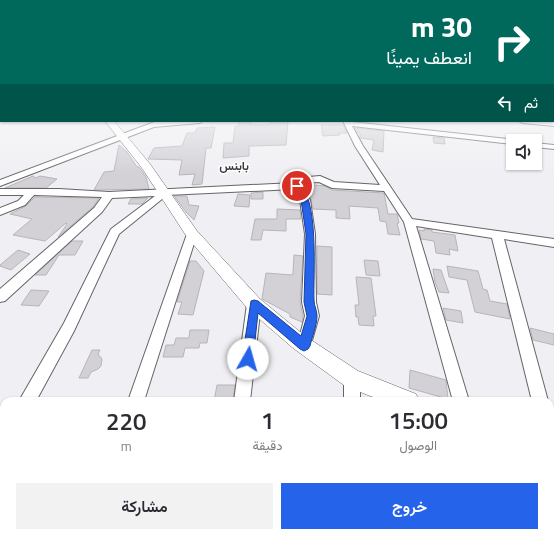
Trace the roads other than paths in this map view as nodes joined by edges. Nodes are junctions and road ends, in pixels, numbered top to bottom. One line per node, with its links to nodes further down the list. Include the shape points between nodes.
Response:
1 (112, 124): 7 (street)
2 (156, 124): 6 (street)
3 (170, 124): 6 (street)
4 (348, 124): 13 (street)
5 (364, 124): 8 (street)
6 (151, 126): 7 (street)
7 (123, 138): 11 (street, via 51,162); 16 (street, via 146,166)
8 (506, 141)
9 (542, 146): 10 (street)
10 (554, 147)
11 (0, 183)
12 (297, 186): 13 (street, via 300,180 320,179 332,185); 16 (street); 25 (street, via 305,200 310,234 309,302 312,316)
13 (386, 188): 19 (street)
14 (0, 192): 15 (street)
15 (30, 193): 17 (street); 18 (street, via 22,202)
16 (164, 194): 17 (street); 20 (street); 27 (street, via 115,232 69,327)
17 (109, 195): 23 (street, via 98,210)
18 (0, 212)
19 (409, 222): 21 (street); 32 (street)
20 (192, 234): 24 (street); 28 (street)
21 (497, 235): 22 (street); 33 (street)
22 (554, 243)
23 (0, 297)
24 (254, 304): 25 (street); 29 (street)
25 (304, 346): 26 (street)
26 (352, 379): 30 (street); 31 (street)
27 (29, 397)
28 (137, 397)
29 (242, 397)
30 (352, 397)
31 (399, 397)
32 (460, 397)
33 (539, 397)

